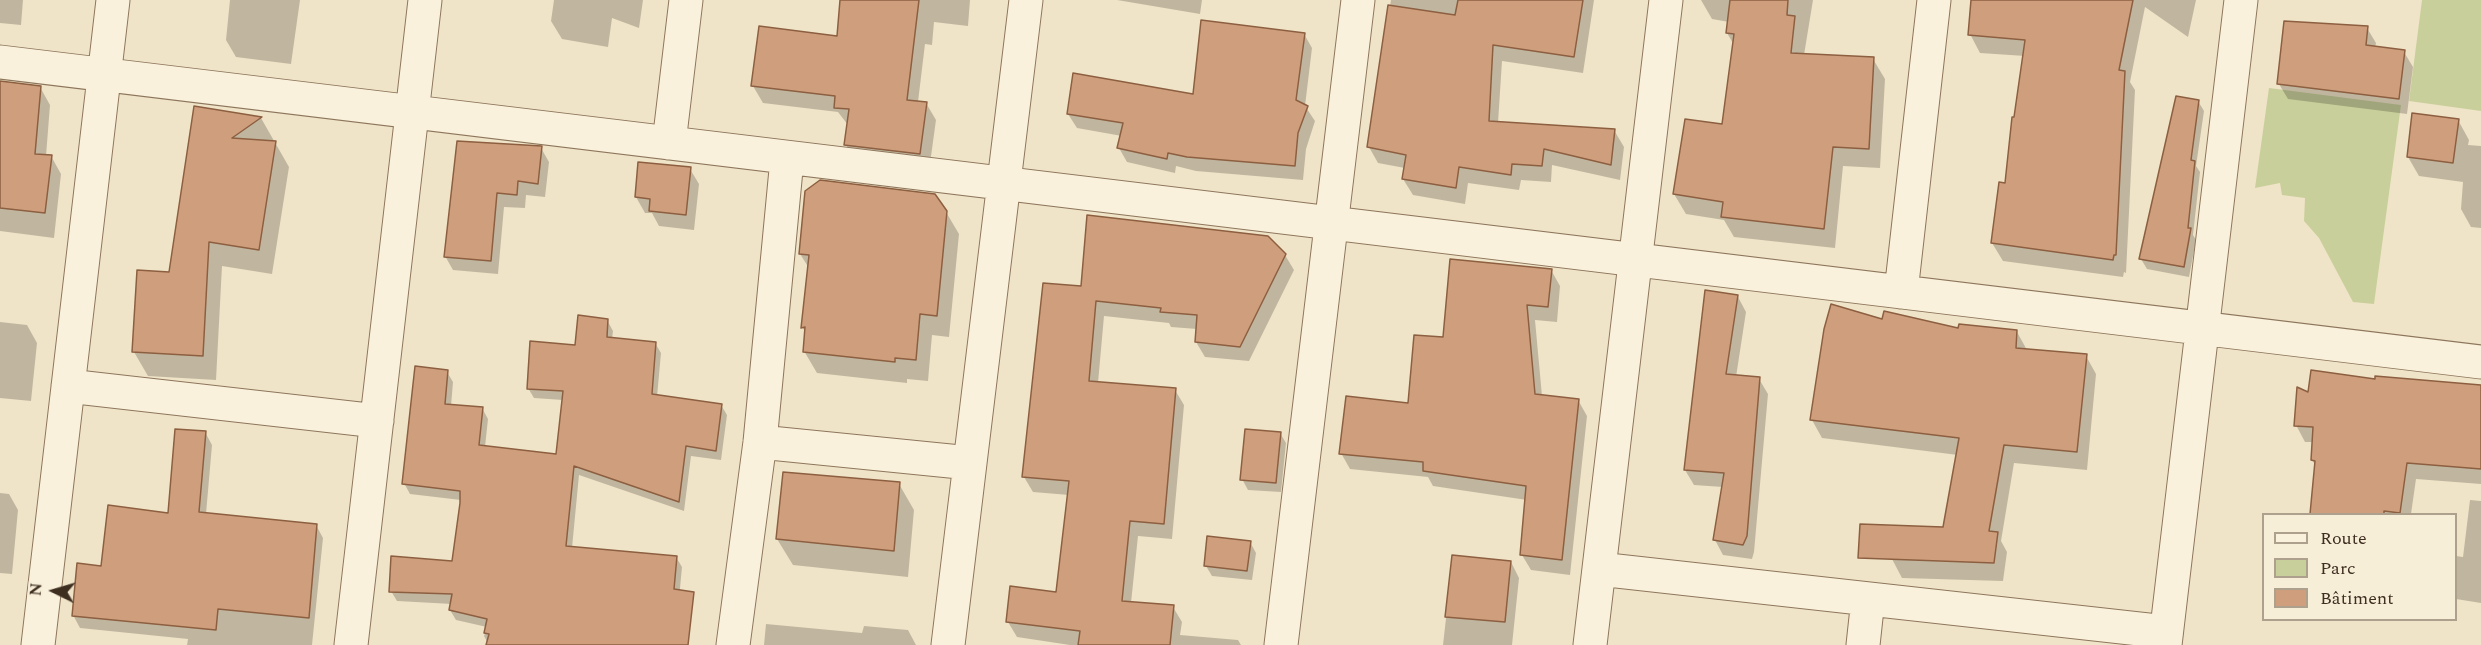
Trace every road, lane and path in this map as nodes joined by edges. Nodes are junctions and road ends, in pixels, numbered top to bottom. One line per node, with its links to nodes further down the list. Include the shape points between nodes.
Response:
1 (113, 0): 10 (street)
2 (425, 0): 11 (street)
3 (686, 0): 12 (street)
4 (1026, 0): 14 (street)
5 (1358, 0): 15 (street)
6 (1666, 0): 16 (street)
7 (1934, 0): 17 (street)
8 (2241, 0): 18 (street)
9 (0, 62): 10 (street)
10 (104, 74): 11 (street); 20 (street)
11 (412, 112): 12 (street); 21 (street)
12 (669, 143): 13 (street)
13 (787, 159): 14 (street); 22 (street)
14 (1004, 183): 15 (street); 23 (street)
15 (1331, 223): 16 (street); 31 (street)
16 (1635, 260): 17 (street); 24 (street)
17 (1901, 292): 18 (street)
18 (2202, 328): 19 (street); 26 (street)
19 (2481, 362)
20 (68, 386): 21 (street); 27 (street)
21 (377, 421): 28 (street)
22 (760, 442): 23 (street); 29 (street)
23 (970, 463): 30 (street)
24 (1599, 569): 25 (street); 32 (street)
25 (1868, 599): 26 (street); 33 (street)
26 (2165, 639)
27 (38, 645)
28 (351, 645)
29 (733, 645)
30 (948, 645)
31 (1281, 645)
32 (1590, 645)
33 (1863, 645)

